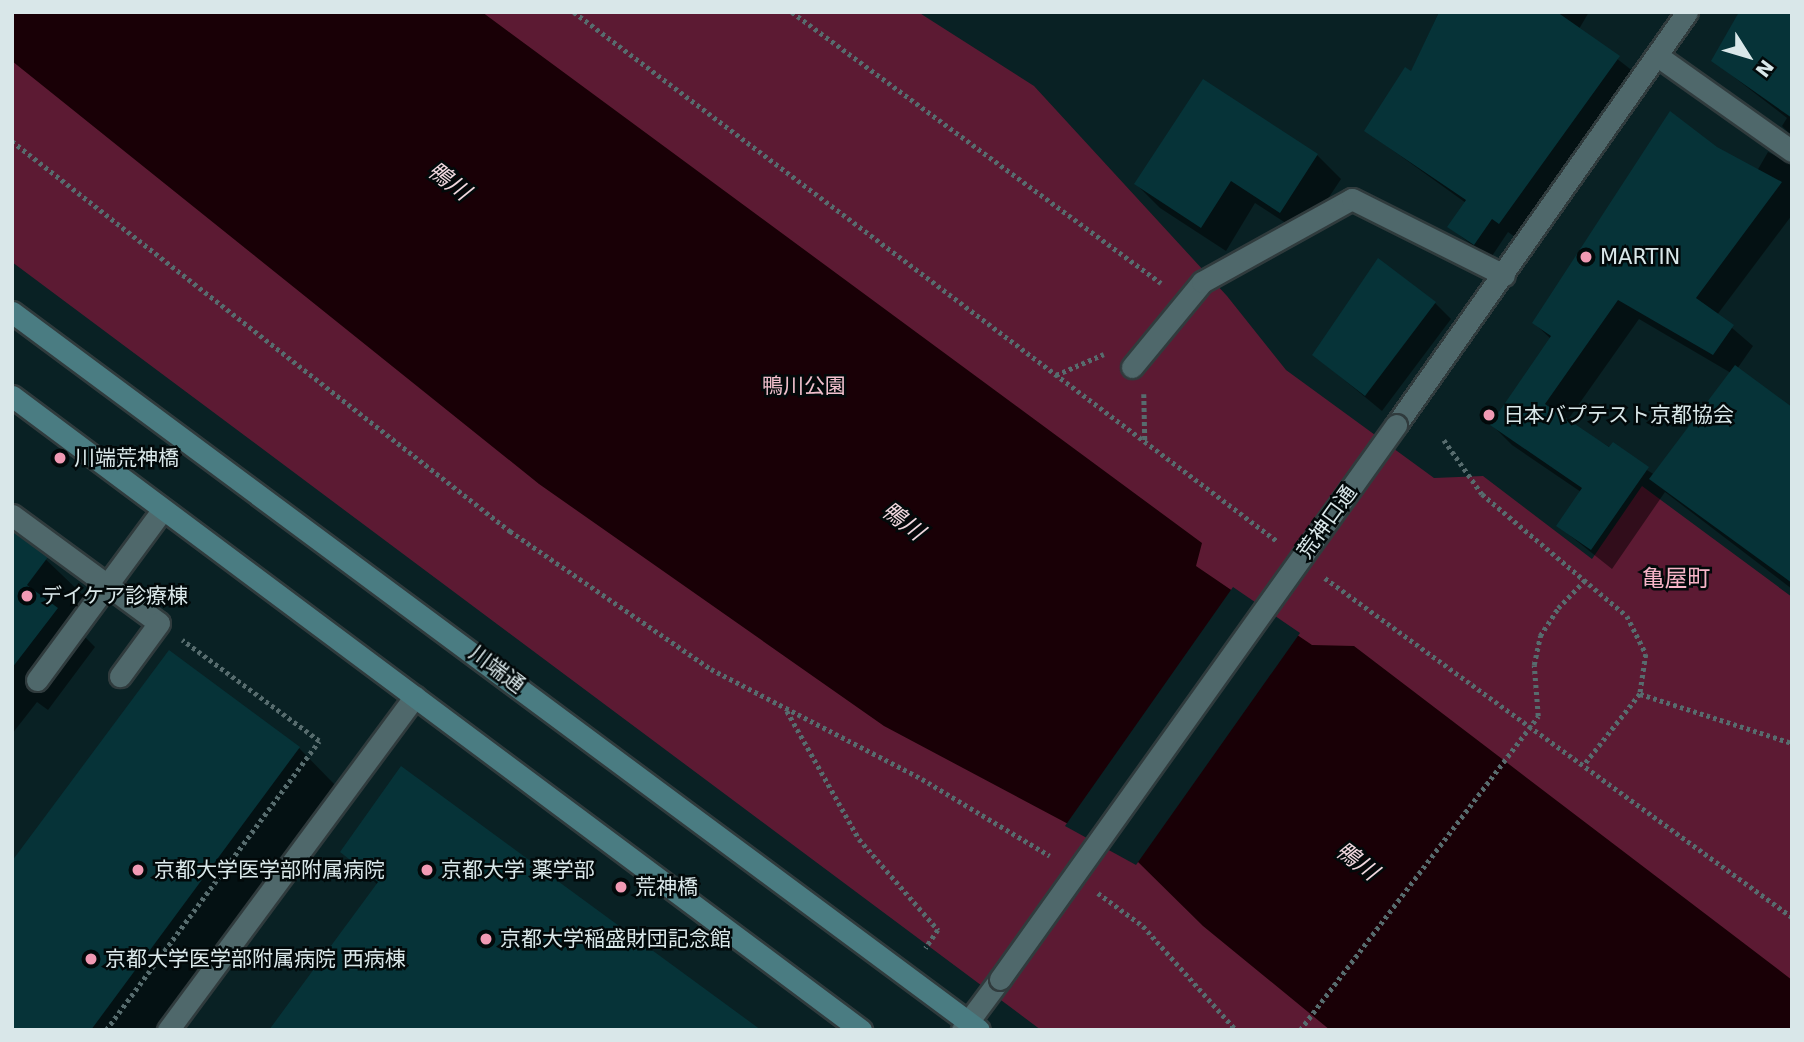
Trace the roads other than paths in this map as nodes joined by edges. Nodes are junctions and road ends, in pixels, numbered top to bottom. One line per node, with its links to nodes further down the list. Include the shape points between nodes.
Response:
1 (1687, 12): 2 (street, 荒神口通)
2 (1659, 57): 3 (street); 4 (street, 荒神口通)
3 (1792, 151)
4 (1504, 275): 6 (street, via 1352,199 1202,282); 14 (street, 荒神口通, bridge)
5 (12, 312): 14 (street, 川端通)
6 (1132, 367)
7 (12, 396): 8 (street)
8 (163, 509): 10 (street); 13 (street)
9 (12, 515): 10 (street)
10 (107, 585): 11 (street, via 159,623); 12 (street)
11 (120, 676)
12 (37, 680)
13 (415, 696): 15 (street); 16 (street)
14 (970, 1027)
15 (168, 1030)
16 (861, 1030)

